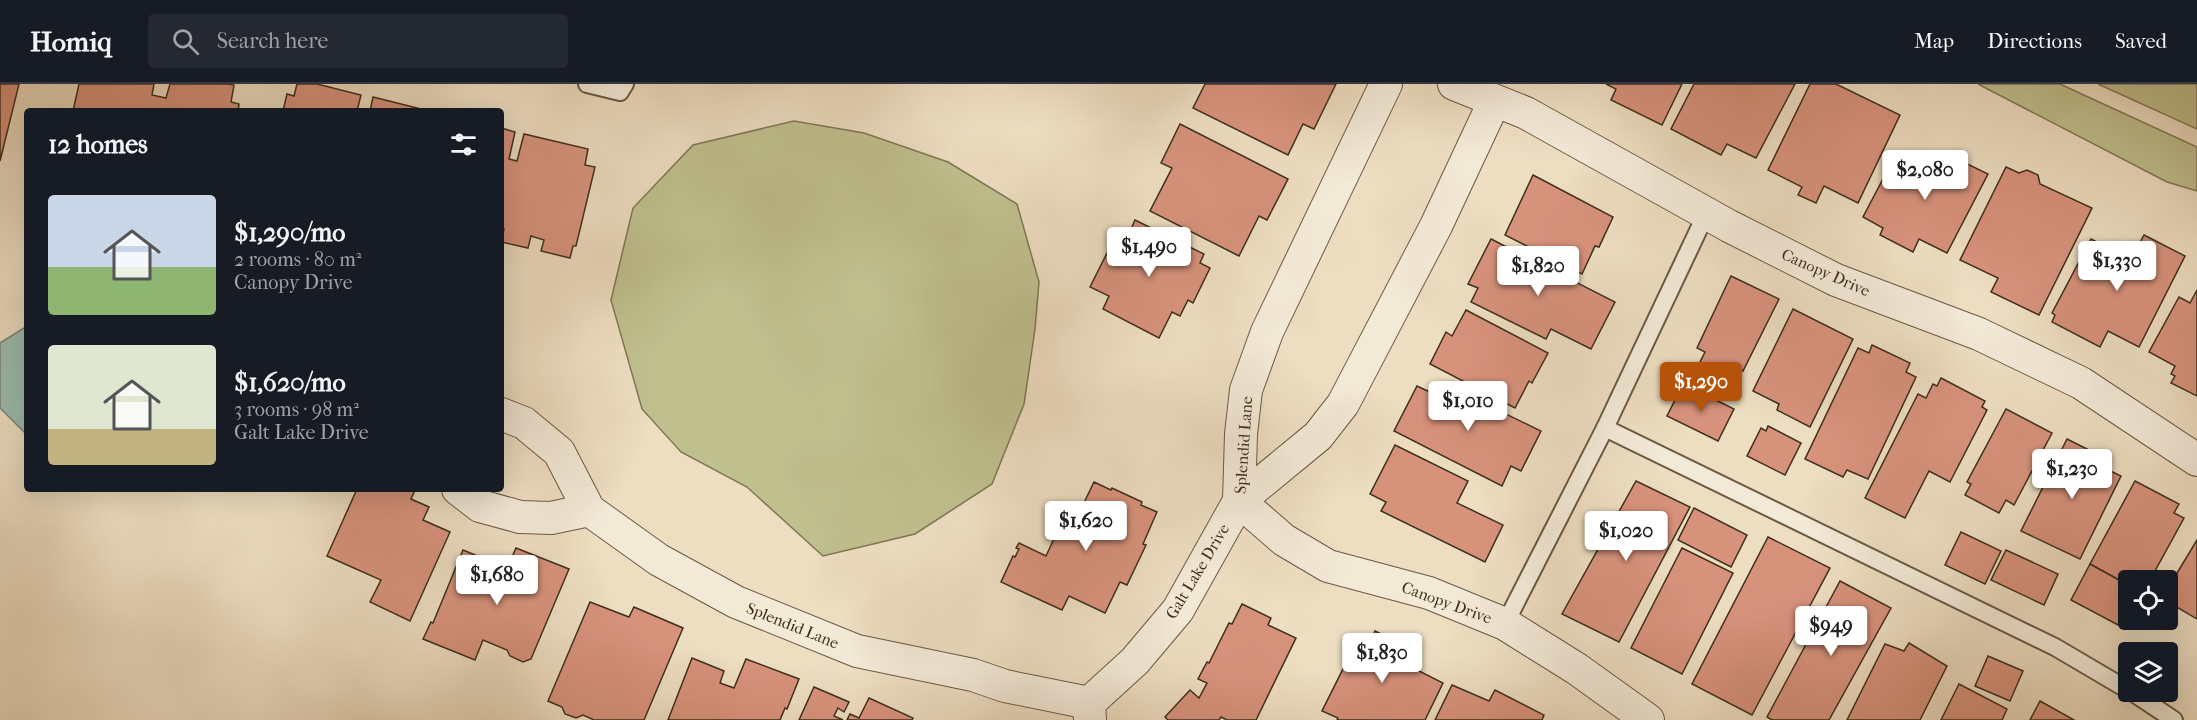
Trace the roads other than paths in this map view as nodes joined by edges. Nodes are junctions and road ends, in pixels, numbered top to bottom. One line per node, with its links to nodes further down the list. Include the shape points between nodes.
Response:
1 (587, 84): 2 (lane, via 621,92)
2 (625, 84)
3 (1386, 84): 11 (street, Splendid Lane, via 1267,332 1246,390)
4 (1454, 84): 5 (street, Canopy Drive)
5 (1494, 102): 6 (street, Canopy Drive, via 1526,113); 11 (street, Splendid Lane, via 1436,226 1343,404 1318,436)
6 (1706, 214): 8 (lane); 9 (street, Canopy Drive, via 1836,280 1979,334 2081,383)
7 (504, 415): 12 (street, Splendid Lane, via 524,423 559,452)
8 (1605, 428): 13 (lane); 14 (lane, via 2055,647)
9 (2197, 460)
10 (462, 492): 12 (street, via 480,506 520,517 551,518)
11 (1239, 501): 13 (street, Canopy Drive, via 1284,540 1328,566 1429,592); 16 (street, Galt Lake Drive, via 1178,610)
12 (589, 510): 16 (street, Splendid Lane, via 659,560 736,602 817,635 857,651 973,675)
13 (1505, 624): 17 (street, Canopy Drive)
14 (2118, 684)
15 (2147, 702): 18 (lane)
16 (1089, 711)
17 (1648, 720)
18 (2174, 720)

